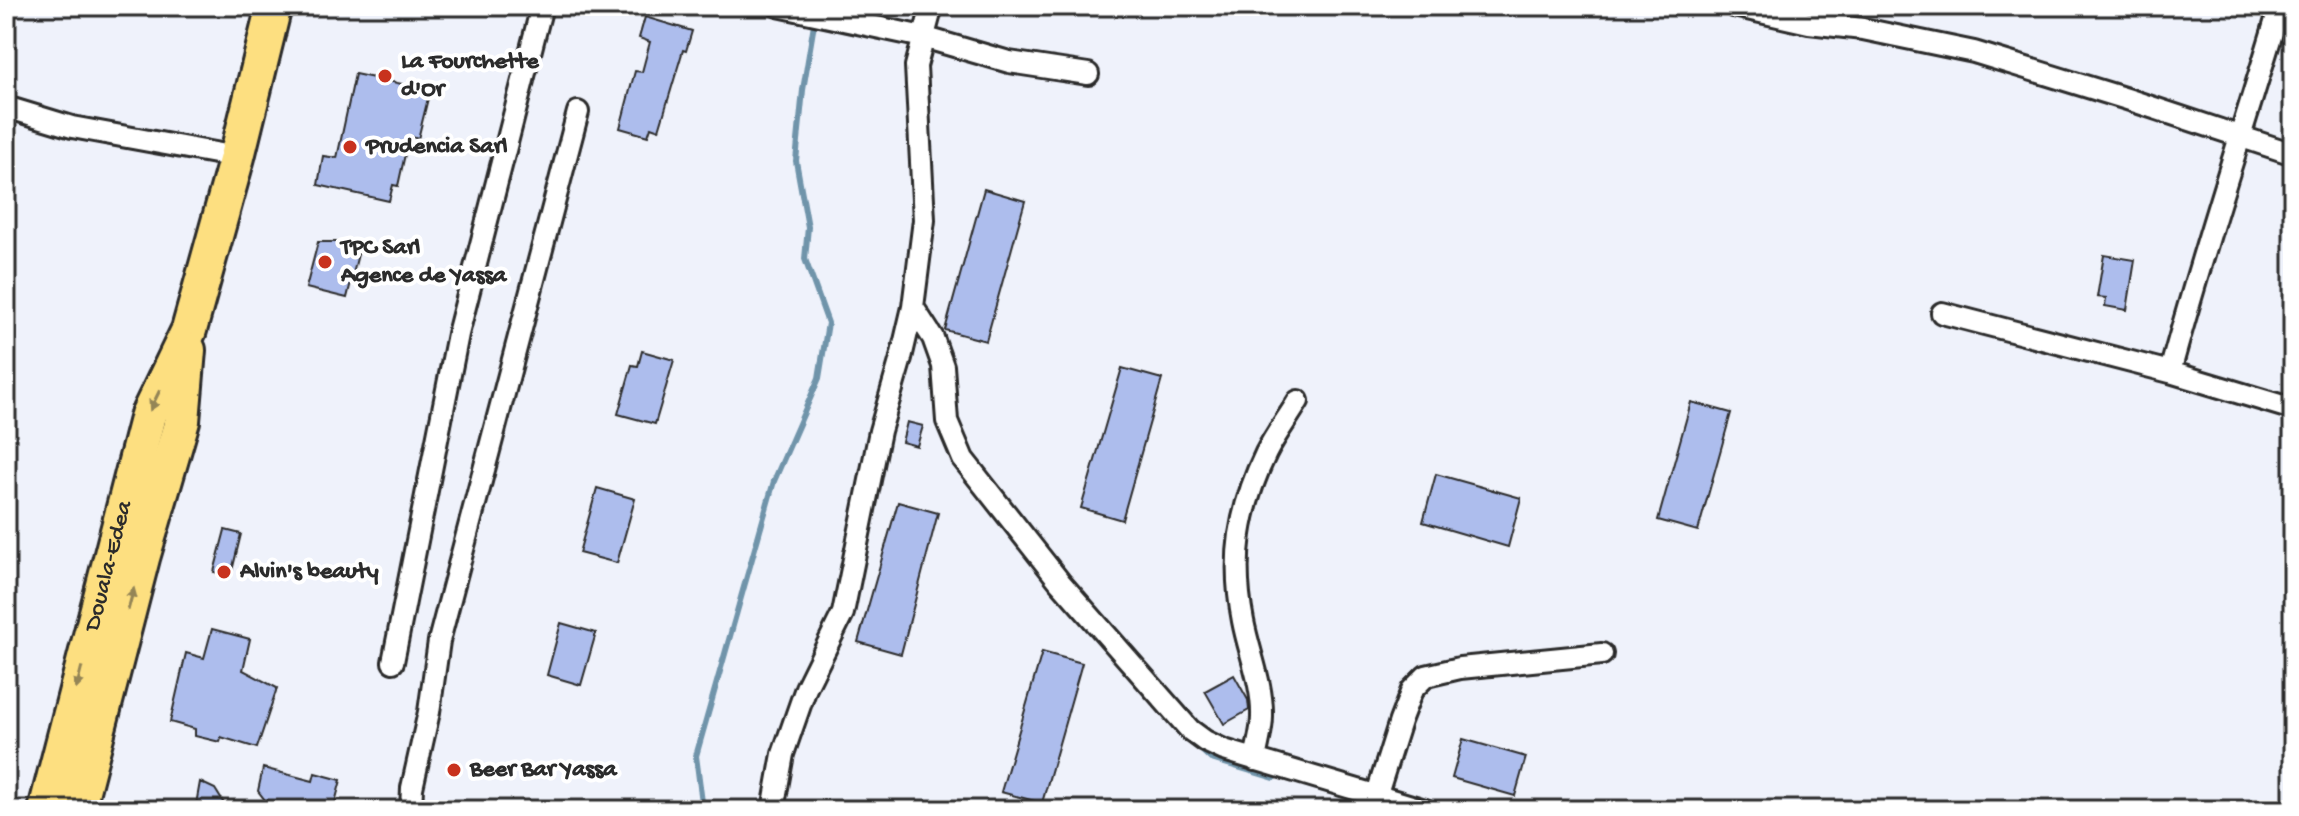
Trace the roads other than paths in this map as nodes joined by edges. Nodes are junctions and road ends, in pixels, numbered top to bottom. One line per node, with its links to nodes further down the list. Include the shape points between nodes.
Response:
1 (274, 6): 13 (highway, Douala-Edea)
2 (542, 6): 21 (street, via 458,334)
3 (778, 6): 7 (street)
4 (932, 6): 7 (street)
5 (1734, 6): 11 (street, via 1974,52)
6 (2280, 6): 11 (street)
7 (923, 37): 8 (street, via 1009,62); 14 (street, via 916,66 924,220)
8 (1088, 74)
9 (6, 107): 13 (street, via 72,127)
10 (578, 112): 26 (street, via 439,641)
11 (2241, 137): 12 (street); 17 (street)
12 (2293, 154)
13 (237, 157): 16 (highway, Douala-Edea)
14 (913, 307): 22 (street, via 943,366 947,421 963,459 1060,582 1190,730); 27 (street, via 880,431 843,613 806,688 783,754)
15 (1942, 313): 17 (street)
16 (189, 330): 24 (highway, Douala-Edea, one-way to 24, via 148,415); 25 (highway, Douala-Edea, one-way to 16, via 182,421)
17 (2170, 372): 19 (street)
18 (1298, 401): 22 (street, via 1267,453 1239,528 1242,620 1263,719)
19 (2293, 409)
20 (1602, 654): 23 (street, via 1426,676 1412,690)
21 (393, 662)
22 (1255, 760): 23 (street)
23 (1374, 802): 28 (street)
24 (46, 810)
25 (77, 810)
26 (411, 810)
27 (773, 810)
28 (1425, 810)

